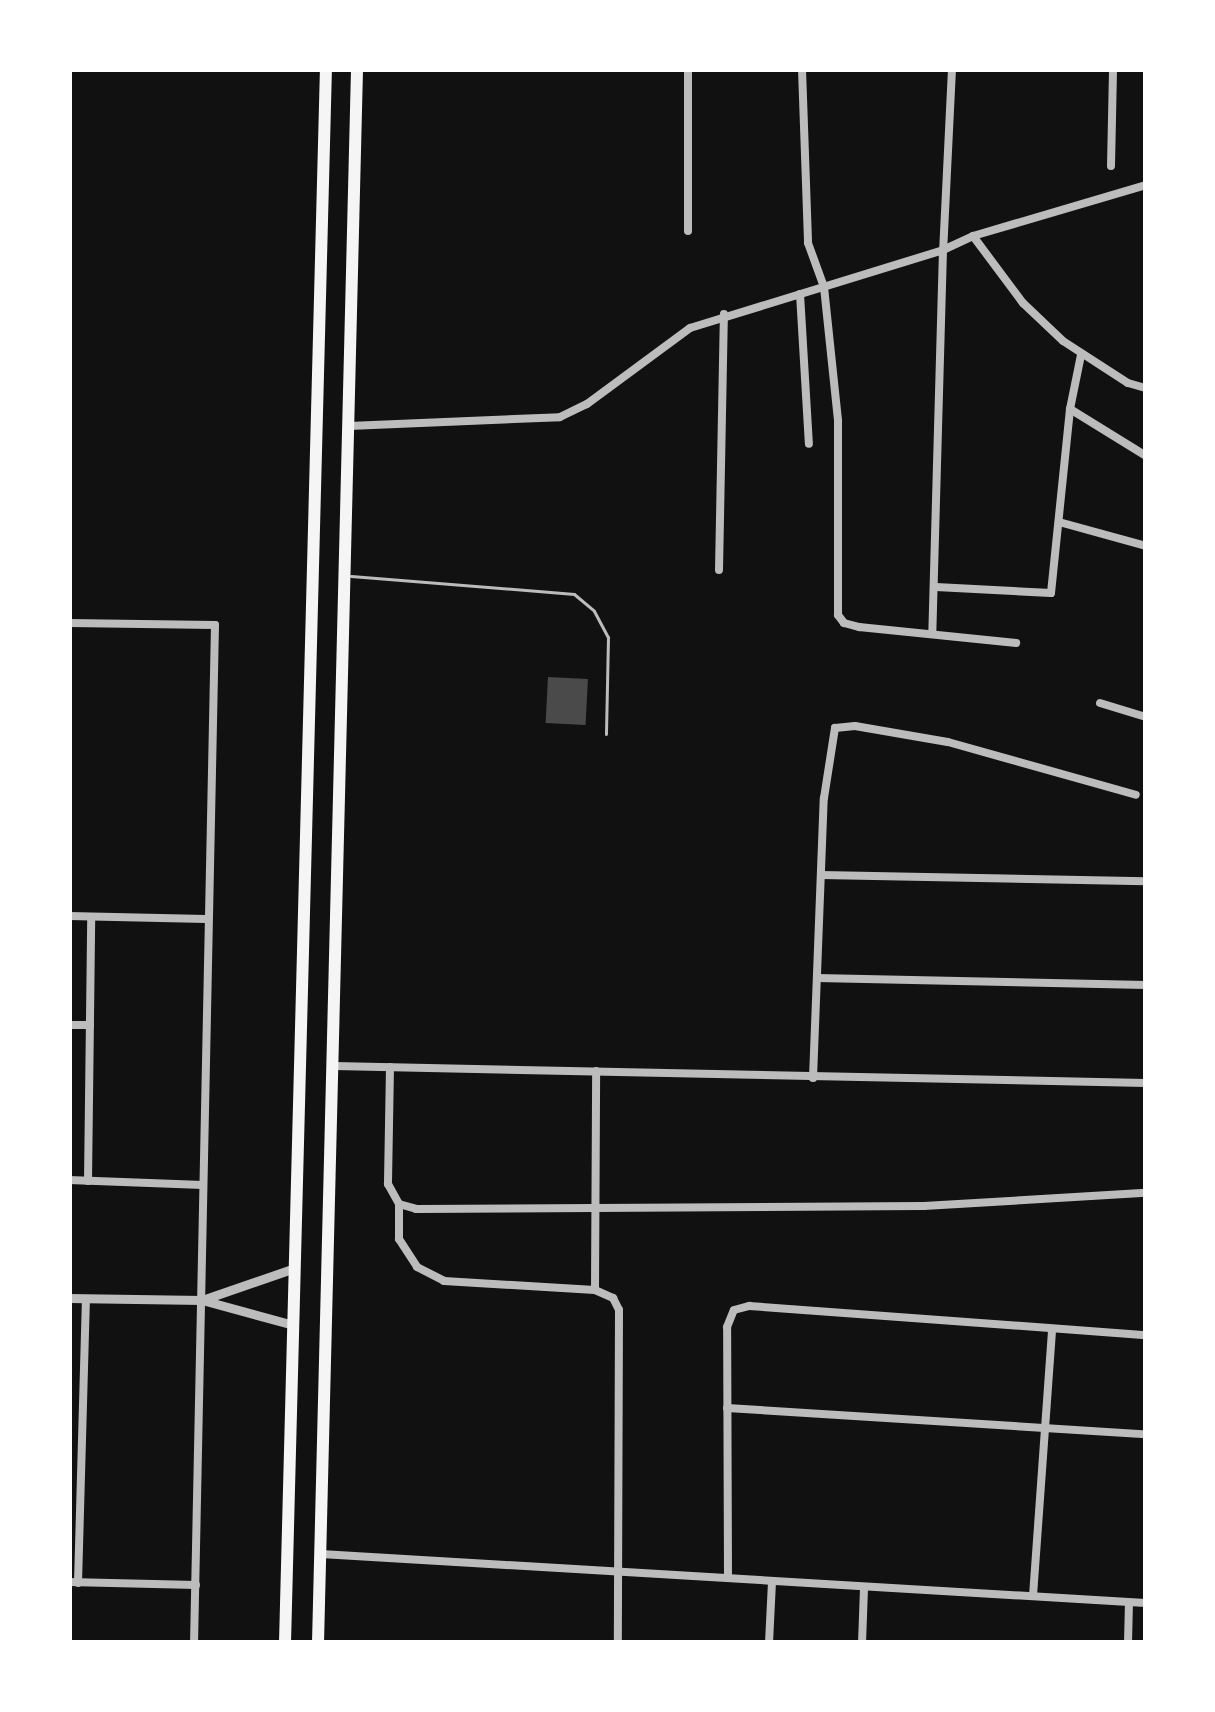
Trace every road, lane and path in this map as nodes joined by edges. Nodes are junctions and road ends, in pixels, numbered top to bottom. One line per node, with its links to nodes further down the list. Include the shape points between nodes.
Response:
1 (357, 69): 18 (highway)
2 (688, 69): 9 (street)
3 (802, 69): 12 (street, via 808,243)
4 (952, 69): 11 (street)
5 (1113, 69): 7 (street)
6 (326, 71): 42 (highway)
7 (1111, 166)
8 (1146, 185): 10 (street)
9 (688, 231)
10 (973, 236): 11 (street); 15 (street, via 1023,303)
11 (943, 250): 12 (street); 25 (street)
12 (824, 287): 13 (street); 27 (street, via 838,421 838,615 844,623)
13 (800, 294): 14 (street); 19 (street)
14 (724, 314): 18 (street, via 560,418); 23 (street)
15 (1081, 355): 16 (street); 17 (street)
16 (1146, 388)
17 (1070, 409): 20 (street); 21 (street)
18 (348, 426): 24 (highway)
19 (809, 444)
20 (1146, 456)
21 (1059, 522): 22 (street); 25 (street, via 1051,592)
22 (1146, 546)
23 (719, 570)
24 (343, 576): 31 (lane, via 574,594 608,638); 43 (highway)
25 (935, 587): 27 (street)
26 (69, 623): 37 (street, via 215,625)
27 (932, 634): 28 (street)
28 (1016, 643)
29 (1100, 704): 30 (street)
30 (1146, 717)
31 (606, 734)
32 (1136, 795): 33 (street, via 948,742 840,726 830,735)
33 (821, 875): 34 (street); 38 (street)
34 (1146, 881)
35 (69, 916): 36 (street)
36 (91, 916): 37 (street); 41 (street)
37 (206, 919): 51 (street)
38 (817, 978): 39 (street); 47 (street)
39 (1146, 985)
40 (69, 1025): 41 (street)
41 (90, 1025): 50 (street)
42 (301, 1030): 43 (highway); 55 (highway)
43 (333, 1031): 44 (highway)
44 (332, 1066): 45 (street); 68 (highway)
45 (390, 1067): 46 (street); 53 (street, via 388,1184)
46 (596, 1071): 47 (street); 54 (street)
47 (813, 1078): 48 (street)
48 (1146, 1083)
49 (69, 1180): 50 (street)
50 (88, 1180): 51 (street)
51 (203, 1185): 59 (street)
52 (1146, 1193): 54 (street, via 924,1206)
53 (399, 1204): 54 (street); 56 (street, via 399,1239 417,1267 444,1281)
54 (596, 1208): 56 (street)
55 (292, 1269): 59 (street); 60 (highway)
56 (595, 1290): 69 (street, via 619,1310)
57 (69, 1298): 58 (street)
58 (86, 1299): 59 (street); 65 (street)
59 (202, 1300): 60 (street); 73 (street)
60 (290, 1324): 79 (highway)
61 (1052, 1331): 62 (street); 63 (street, via 749,1306 734,1310 727,1327); 66 (street)
62 (1146, 1335)
63 (728, 1408): 66 (street); 70 (street)
64 (69, 1409): 65 (street)
65 (83, 1409): 72 (street)
66 (1047, 1428): 67 (street); 75 (street)
67 (1146, 1434)
68 (321, 1554): 69 (street); 80 (highway)
69 (619, 1572): 70 (street); 81 (street)
70 (728, 1577): 71 (street)
71 (772, 1581): 74 (street); 82 (street)
72 (74, 1582): 73 (street)
73 (196, 1585): 78 (street)
74 (864, 1588): 75 (street); 83 (street)
75 (1033, 1596): 76 (street)
76 (1130, 1602): 77 (street); 84 (street)
77 (1146, 1603)
78 (194, 1643)
79 (285, 1643)
80 (318, 1643)
81 (618, 1643)
82 (769, 1643)
83 (862, 1643)
84 (1128, 1643)

